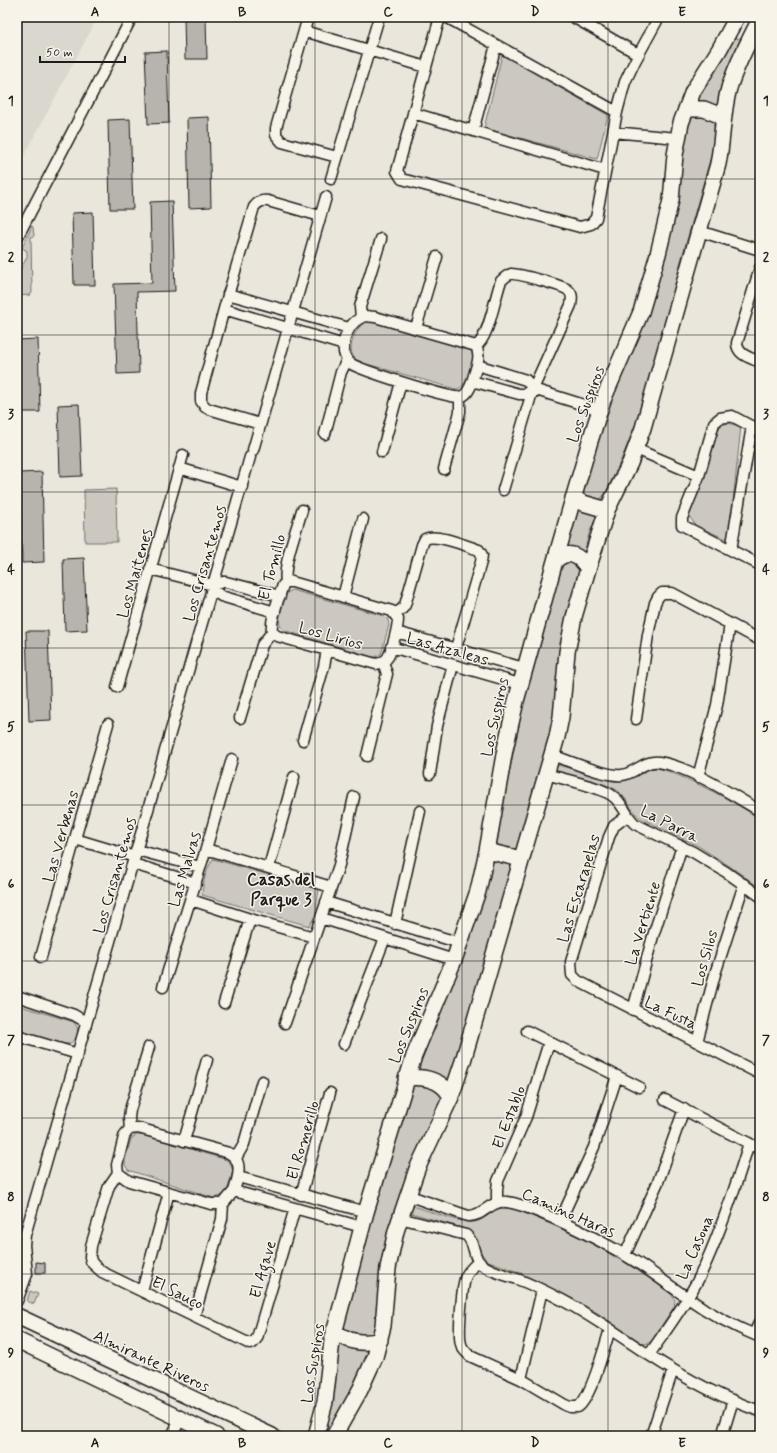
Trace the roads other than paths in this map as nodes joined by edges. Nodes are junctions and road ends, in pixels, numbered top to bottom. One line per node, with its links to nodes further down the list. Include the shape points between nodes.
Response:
1 (132, 17): 28 (street)
2 (308, 17): 10 (street)
3 (379, 17): 12 (street)
4 (440, 17): 14 (street)
5 (446, 17): 11 (street)
6 (573, 17): 13 (street)
7 (659, 17): 13 (street)
8 (737, 17): 15 (street, Los Suspiros, via 693,90)
9 (757, 20): 18 (street, via 734,74)
10 (304, 31): 12 (street); 22 (street, via 276,135 282,142)
11 (496, 45): 16 (street); 19 (street)
12 (369, 50): 14 (street); 22 (street)
13 (638, 54): 16 (street, via 625,82)
14 (426, 67): 17 (street)
15 (686, 109): 18 (street, via 704,109); 21 (street, Los Suspiros)
16 (617, 112): 20 (street)
17 (413, 113): 19 (street); 23 (street, via 397,171 402,179 580,227 592,224 596,218)
18 (724, 116): 27 (street, via 718,164)
19 (473, 131): 23 (street)
20 (613, 132): 21 (street); 23 (street)
21 (677, 138): 50 (street, Los Suspiros, via 671,200 658,254 641,312)
22 (337, 157): 24 (street)
23 (606, 170)
24 (331, 179)
25 (326, 197): 26 (street, Los Crisantemos)
26 (320, 216): 34 (street, via 264,200 257,203); 36 (street, Los Crisantemos)
27 (700, 230): 30 (street); 54 (street)
28 (17, 238)
29 (381, 239): 37 (street, via 360,308)
30 (760, 250)
31 (437, 257): 40 (street)
32 (760, 268): 33 (street)
33 (757, 288): 44 (street, via 737,347 742,353)
34 (228, 294): 35 (street); 36 (street)
35 (224, 309): 38 (street); 51 (street, via 201,401 209,409)
36 (292, 312): 38 (street, Los Crisantemos); 39 (street)
37 (360, 318): 39 (street); 40 (street, via 375,317)
38 (288, 328): 41 (street); 51 (street, Los Crisantemos)
39 (349, 328): 41 (street)
40 (416, 328): 42 (street)
41 (344, 345): 43 (street)
42 (476, 346): 45 (street, via 479,354); 48 (street, via 483,340 504,278 515,274 568,289 572,294 571,305)
43 (347, 360): 47 (street, via 355,366); 53 (street, via 341,372)
44 (760, 362)
45 (478, 365): 46 (street); 48 (street, via 526,380)
46 (472, 381): 48 (street, via 519,394 525,394); 49 (street, via 465,395)
47 (401, 382): 49 (street); 55 (street)
48 (533, 389): 50 (street); 61 (street)
49 (459, 397): 58 (street, via 460,412)
50 (600, 410): 62 (street, Los Suspiros)
51 (260, 424): 60 (street, Los Crisantemos)
52 (756, 428): 59 (street, via 732,416 720,418 714,423); 66 (street)
53 (325, 434)
54 (636, 449): 59 (street); 64 (street)
55 (382, 452)
56 (183, 455): 57 (street, Los Maitenes)
57 (180, 468): 60 (street); 69 (street, Los Maitenes)
58 (444, 469)
59 (698, 476): 66 (street, via 682,518 682,525)
60 (242, 487): 72 (street, Los Crisantemos)
61 (503, 490)
62 (573, 498): 64 (street); 67 (street, Los Suspiros)
63 (302, 510): 71 (street, El Tomillo, via 287,563)
64 (607, 510): 70 (street)
65 (363, 519): 74 (street)
66 (731, 550): 68 (street)
67 (555, 561): 70 (street, via 563,555 573,555 580,558); 86 (street, Los Suspiros)
68 (760, 565)
69 (150, 569): 72 (street); 88 (street, Los Maitenes)
70 (588, 569): 93 (street, via 569,639 561,718)
71 (286, 582): 73 (street, El Tomillo); 74 (street)
72 (213, 585): 73 (street, via 226,582); 75 (street, via 221,596); 108 (street, Los Crisantemos)
73 (280, 596): 75 (street, El Tomillo)
74 (343, 596): 76 (street)
75 (275, 612): 78 (street, El Tomillo)
76 (396, 614): 79 (street); 82 (street, via 405,605 425,539 439,538 479,550 482,555 481,562)
77 (730, 624): 80 (street); 90 (street, via 672,593 662,593 658,596 648,635); 99 (street, via 717,705)
78 (272, 632): 83 (street, Los Lirios, via 277,636); 89 (street, via 262,645)
79 (396, 632): 81 (street); 82 (street, Las Azaleas)
80 (760, 640)
81 (391, 647): 84 (street, via 388,657); 85 (street, Las Azaleas)
82 (456, 648): 86 (street, Las Azaleas)
83 (327, 650): 84 (street, Los Lirios, via 373,663); 92 (street)
84 (383, 662): 94 (street, via 387,674)
85 (453, 665): 87 (street, Las Azaleas); 96 (street, via 438,726)
86 (524, 668): 87 (street, Los Suspiros)
87 (520, 684): 107 (street, Los Suspiros, via 505,749)
88 (117, 687)
89 (240, 718)
90 (636, 719)
91 (108, 724): 104 (street, Las Verbenas)
92 (303, 740)
93 (552, 755): 97 (street); 99 (street, via 614,774 626,774 653,762 666,764)
94 (367, 756)
95 (232, 759): 106 (street, Las Malvas)
96 (430, 774)
97 (546, 774): 103 (street, La Parra, via 608,793 619,802); 109 (street)
98 (294, 777): 111 (street)
99 (698, 777): 102 (street)
100 (354, 797): 114 (street, via 339,865)
101 (420, 811): 120 (street)
102 (760, 811)
103 (627, 816): 105 (street, La Parra, via 641,828); 126 (street, Las Escarapelas, via 614,826 609,837 571,962)
104 (75, 839): 108 (street); 124 (street, Las Verbenas)
105 (682, 846): 113 (street, La Parra); 130 (street, La Vertiente, via 653,936)
106 (206, 849): 110 (street, Las Malvas); 111 (street)
107 (487, 850): 109 (street); 123 (street, Los Suspiros, via 478,891)
108 (135, 857): 110 (street); 112 (street); 131 (street, Los Crisantemos)
109 (521, 859): 147 (street)
110 (200, 867): 112 (street, Las Malvas)
111 (269, 867): 114 (street)
112 (196, 883): 116 (street, Las Malvas)
113 (744, 884): 115 (street, La Parra); 136 (street, Los Silos, via 715,974)
114 (331, 887): 117 (street)
115 (760, 896)
116 (191, 900): 119 (street); 127 (street, Las Malvas)
117 (326, 902): 118 (street); 120 (street)
118 (321, 918): 121 (street); 122 (street)
119 (250, 919): 121 (street); 129 (street)
120 (396, 924): 123 (street)
121 (314, 937): 132 (street)
122 (385, 938): 125 (street); 137 (street)
123 (460, 943): 125 (street, Los Suspiros)
124 (41, 957)
125 (454, 960): 143 (street, Los Suspiros)
126 (572, 975): 130 (street, La Fusta, via 578,981)
127 (163, 987)
128 (17, 996): 131 (street)
129 (224, 1003)
130 (633, 1010): 136 (street, La Fusta)
131 (86, 1022): 139 (street, Los Crisantemos)
132 (285, 1023)
133 (527, 1031): 135 (street)
134 (17, 1036): 139 (street)
135 (549, 1042): 142 (street); 161 (street, El Establo, via 525,1122 498,1181)
136 (697, 1042): 141 (street, La Fusta)
137 (344, 1044)
138 (149, 1047): 150 (street, via 130,1110)
139 (78, 1054): 173 (street, Los Crisantemos, via 26,1235 24,1246 27,1274)
140 (207, 1060): 151 (street)
141 (760, 1074)
142 (617, 1076): 145 (street); 166 (street, via 594,1147)
143 (406, 1078): 147 (street, via 436,1082 444,1087); 164 (street, Los Suspiros)
144 (262, 1081): 154 (street, via 244,1144)
145 (639, 1087)
146 (330, 1093): 159 (street, El Romerillo)
147 (451, 1097): 160 (street)
148 (665, 1100): 149 (street)
149 (684, 1109): 152 (street); 168 (street, via 658,1182)
150 (130, 1129): 151 (street, via 138,1128); 155 (street, via 122,1144 117,1165)
151 (184, 1141): 154 (street)
152 (749, 1143): 153 (street); 172 (street, La Casona, via 722,1226)
153 (760, 1148)
154 (236, 1158): 156 (street)
155 (118, 1173): 158 (street, via 129,1181); 171 (street, El Sauco, via 106,1193 90,1246 90,1257 93,1264 102,1272)
156 (238, 1177): 157 (street); 159 (street)
157 (234, 1191): 162 (street); 163 (street)
158 (169, 1192): 162 (street, via 211,1204); 171 (street)
159 (302, 1195): 164 (street)
160 (407, 1195): 161 (street, Camino Haras, via 468,1216 477,1214); 165 (street)
161 (497, 1202): 166 (street, Camino Haras, via 518,1205)
162 (223, 1204): 175 (street, via 223,1215)
163 (296, 1208): 167 (street); 180 (street, El Agave)
164 (366, 1212): 167 (street, Los Suspiros)
165 (400, 1218): 169 (street, via 466,1235 471,1241); 182 (street, via 388,1268)
166 (560, 1221): 168 (street, Camino Haras)
167 (362, 1227): 178 (street, Los Suspiros)
168 (625, 1255): 172 (street, Camino Haras)
169 (478, 1262): 170 (street, via 486,1268); 185 (street, via 467,1274 464,1284 461,1346 470,1356)
170 (542, 1290): 177 (street, via 580,1309); 185 (street)
171 (142, 1291): 175 (street, El Sauco)
172 (687, 1298): 179 (street, Camino Haras); 183 (street, La Casona)
173 (17, 1301)
174 (17, 1316): 191 (street, Almirante Riveros)
175 (194, 1317): 180 (street, El Sauco, via 246,1343 253,1343)
176 (760, 1321): 179 (street)
177 (610, 1329): 183 (street); 185 (street, via 582,1405 565,1405)
178 (334, 1330): 182 (street, via 344,1338 355,1341 367,1343); 192 (street, Los Suspiros, via 325,1402)
179 (757, 1336)
180 (257, 1338)
181 (17, 1340): 188 (street)
182 (380, 1340): 193 (street, via 364,1382)
183 (649, 1355): 184 (street)
184 (673, 1370): 186 (street); 194 (street)
185 (521, 1379)
186 (733, 1400): 187 (street); 195 (street)
187 (760, 1411)
188 (180, 1419): 189 (street); 190 (street)
189 (172, 1436)
190 (216, 1436)
191 (272, 1436)
192 (316, 1436)
193 (334, 1436)
194 (651, 1436)
195 (722, 1436)

